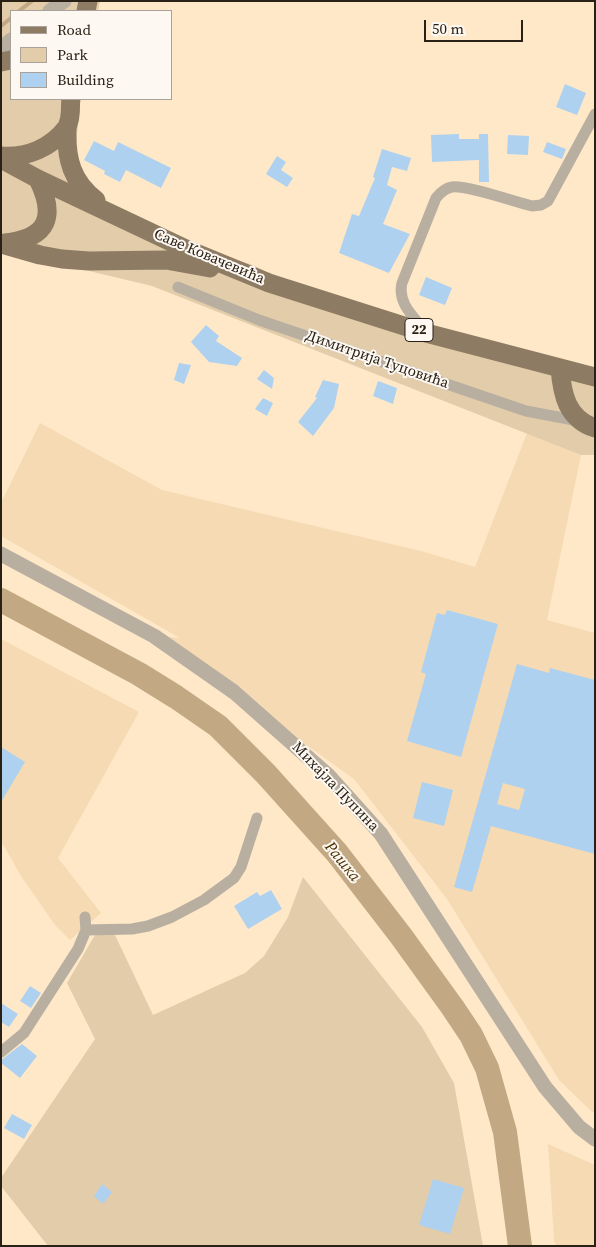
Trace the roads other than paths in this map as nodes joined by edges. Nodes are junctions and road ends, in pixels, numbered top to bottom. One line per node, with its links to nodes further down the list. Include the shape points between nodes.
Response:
1 (64, 1): 2 (street)
2 (51, 10)
3 (70, 101): 5 (main road)
4 (595, 114): 12 (street, via 548,200 541,205 532,206 453,187 436,198 400,292 405,306)
5 (67, 127): 6 (main road, via 36,152); 8 (main road, via 71,166 79,184)
6 (1, 158): 7 (main road, Саве Ковачевића / 22)
7 (38, 179): 8 (main road, Саве Ковачевића / 22); 9 (main road, via 48,202 42,228 26,240)
8 (121, 218): 10 (main road, Саве Ковачевића / 22)
9 (1, 244): 10 (main road, via 62,259 166,260)
10 (252, 276): 12 (main road, Саве Ковачевића / 22)
11 (178, 287): 15 (street, Димитрија Туцовића, via 268,323 526,411)
12 (426, 333): 13 (main road, Саве Ковачевића / 22)
13 (560, 368): 14 (main road, Саве Ковачевића / 22); 15 (main road, Димитрија Туцовића, via 564,398 574,415)
14 (595, 377)
15 (588, 424)
16 (1, 554): 21 (street, Михајла Пупина, via 154,636 234,692 328,775 380,834 545,1087 579,1127)
17 (257, 818): 19 (street, via 241,867 234,878 204,900 148,926)
18 (85, 917): 19 (street)
19 (86, 930): 20 (street, via 24,1033)
20 (1, 1052)
21 (595, 1139)

